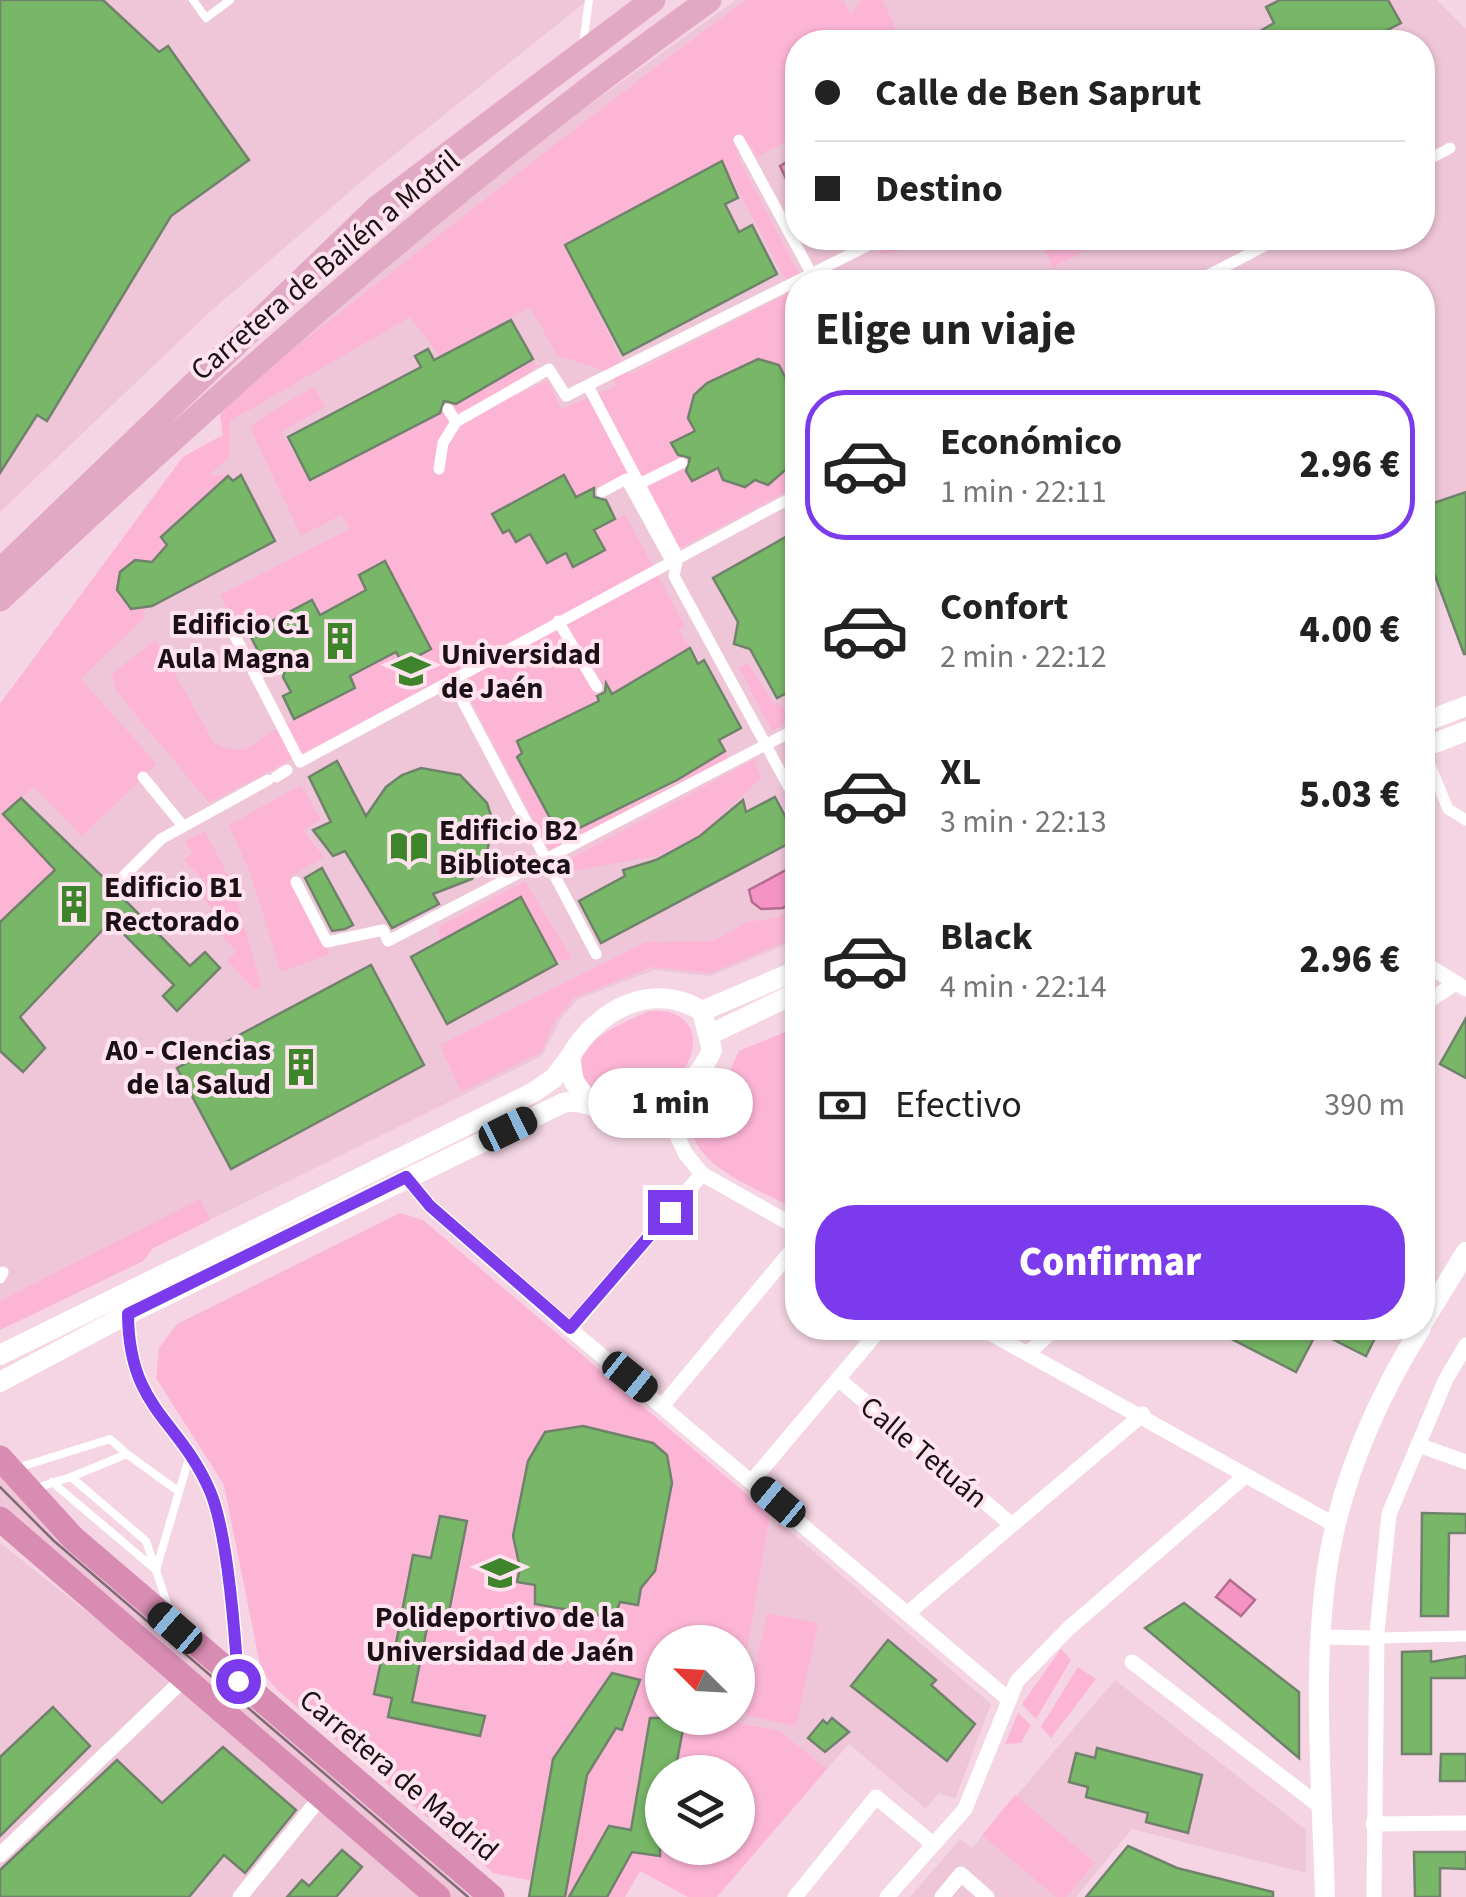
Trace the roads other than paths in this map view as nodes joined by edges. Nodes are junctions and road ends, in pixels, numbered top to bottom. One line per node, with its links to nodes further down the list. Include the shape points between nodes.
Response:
1 (194, 0): 2 (lane, via 206,18)
2 (230, 0)
3 (589, 0): 6 (lane)
4 (653, 0): 6 (main road, Carretera de Bailén a Motril)
5 (709, 0): 26 (main road, Carretera de Bailén a Motril, via 414,228 152,455)
6 (582, 51): 25 (main road, Carretera de Bailén a Motril, via 376,208)
7 (739, 140): 10 (street)
8 (1450, 148): 9 (street)
9 (1435, 156)
10 (785, 225)
11 (862, 250): 13 (street)
12 (1257, 250): 14 (street)
13 (828, 270)
14 (1218, 270)
15 (785, 292): 16 (street)
16 (588, 386): 18 (street, via 566,396 548,368); 21 (street)
17 (448, 408): 18 (street)
18 (456, 422): 20 (street, via 443,443)
19 (682, 463): 21 (street)
20 (439, 469)
21 (641, 484): 24 (street)
22 (602, 492): 24 (street, via 626,479)
23 (785, 501): 24 (street)
24 (675, 559): 27 (street); 38 (street, via 674,576)
25 (0, 571)
26 (0, 599)
27 (558, 621): 31 (street); 32 (street)
28 (234, 634): 30 (street)
29 (279, 669): 30 (street)
30 (255, 673): 31 (street, via 300,762)
31 (452, 681): 45 (street)
32 (598, 687)
33 (1466, 706): 34 (street)
34 (1435, 718)
35 (1466, 730): 37 (street)
36 (785, 735): 38 (street)
37 (1435, 743)
38 (766, 745): 42 (street); 45 (street)
39 (277, 776): 44 (street)
40 (143, 777): 44 (street)
41 (1435, 778): 43 (street, via 1448,808)
42 (785, 780)
43 (1466, 820)
44 (183, 826): 47 (street)
45 (546, 858): 46 (street, via 388,941 382,930 327,942); 48 (street)
46 (296, 882)
47 (112, 887)
48 (596, 954)
49 (1435, 970): 51 (street)
50 (785, 976): 54 (street)
51 (1461, 986): 53 (street)
52 (785, 998): 55 (street)
53 (1435, 999)
54 (702, 1011): 55 (street); 56 (street, via 680,999 644,998 589,1026)
55 (711, 1034): 57 (street, via 712,1050 700,1075)
56 (570, 1057): 58 (street, via 574,1082); 73 (street, via 534,1092)
57 (662, 1102): 58 (street, via 622,1110); 59 (street)
58 (592, 1105): 60 (street, via 562,1103)
59 (702, 1174): 61 (street); 66 (street)
60 (406, 1177): 65 (street); 66 (street, via 430,1206)
61 (785, 1221)
62 (1466, 1252): 64 (street)
63 (785, 1259): 76 (street)
64 (1435, 1304)
65 (128, 1314): 75 (street); 80 (street, via 128,1354 139,1383)
66 (570, 1328): 76 (street)
67 (871, 1340): 74 (street)
68 (1004, 1340): 72 (street)
69 (1043, 1340): 72 (street)
70 (1415, 1340): 90 (street, via 1368,1432)
71 (1466, 1346): 78 (street)
72 (1028, 1353): 77 (street)
73 (0, 1354)
74 (838, 1379): 85 (street); 89 (street, Calle Tetuán)
75 (0, 1382)
76 (663, 1405): 85 (street)
77 (1143, 1414): 84 (street); 89 (street)
78 (1418, 1445): 81 (street); 96 (street, via 1388,1514)
79 (127, 1454): 82 (lane, via 110,1439); 83 (lane); 87 (lane)
80 (190, 1458): 87 (lane); 99 (street, via 211,1492)
81 (1466, 1462)
82 (5, 1464): 86 (highway, Carretera de Madrid)
83 (71, 1476): 86 (lane); 91 (lane, via 146,1541)
84 (1245, 1476): 90 (street); 100 (street, via 1069,1628)
85 (752, 1480): 92 (street)
86 (41, 1486): 91 (lane); 93 (highway, Carretera de Madrid, via 73,1538)
87 (178, 1491): 91 (lane)
88 (0, 1518): 98 (highway)
89 (1011, 1524): 92 (street)
90 (1336, 1524): 95 (street)
91 (156, 1570): 93 (lane)
92 (908, 1613): 100 (street)
93 (175, 1628): 99 (highway, Carretera de Madrid)
94 (1466, 1636): 96 (street)
95 (1322, 1637): 96 (street); 102 (street)
96 (1377, 1638): 104 (street)
97 (1132, 1662): 102 (street)
98 (186, 1677): 101 (highway); 106 (street)
99 (238, 1681): 109 (highway, Carretera de Madrid)
100 (1007, 1698): 105 (street, via 965,1809)
101 (320, 1798): 107 (street); 108 (highway)
102 (1322, 1807): 114 (street)
103 (1466, 1823): 104 (street)
104 (1373, 1824): 115 (street)
105 (933, 1844): 110 (street, via 876,1797); 111 (street)
106 (0, 1855)
107 (240, 1897)
108 (438, 1897)
109 (492, 1897)
110 (795, 1897)
111 (888, 1897)
112 (942, 1897): 113 (street, via 960,1874)
113 (987, 1897)
114 (1324, 1897)
115 (1374, 1897)

